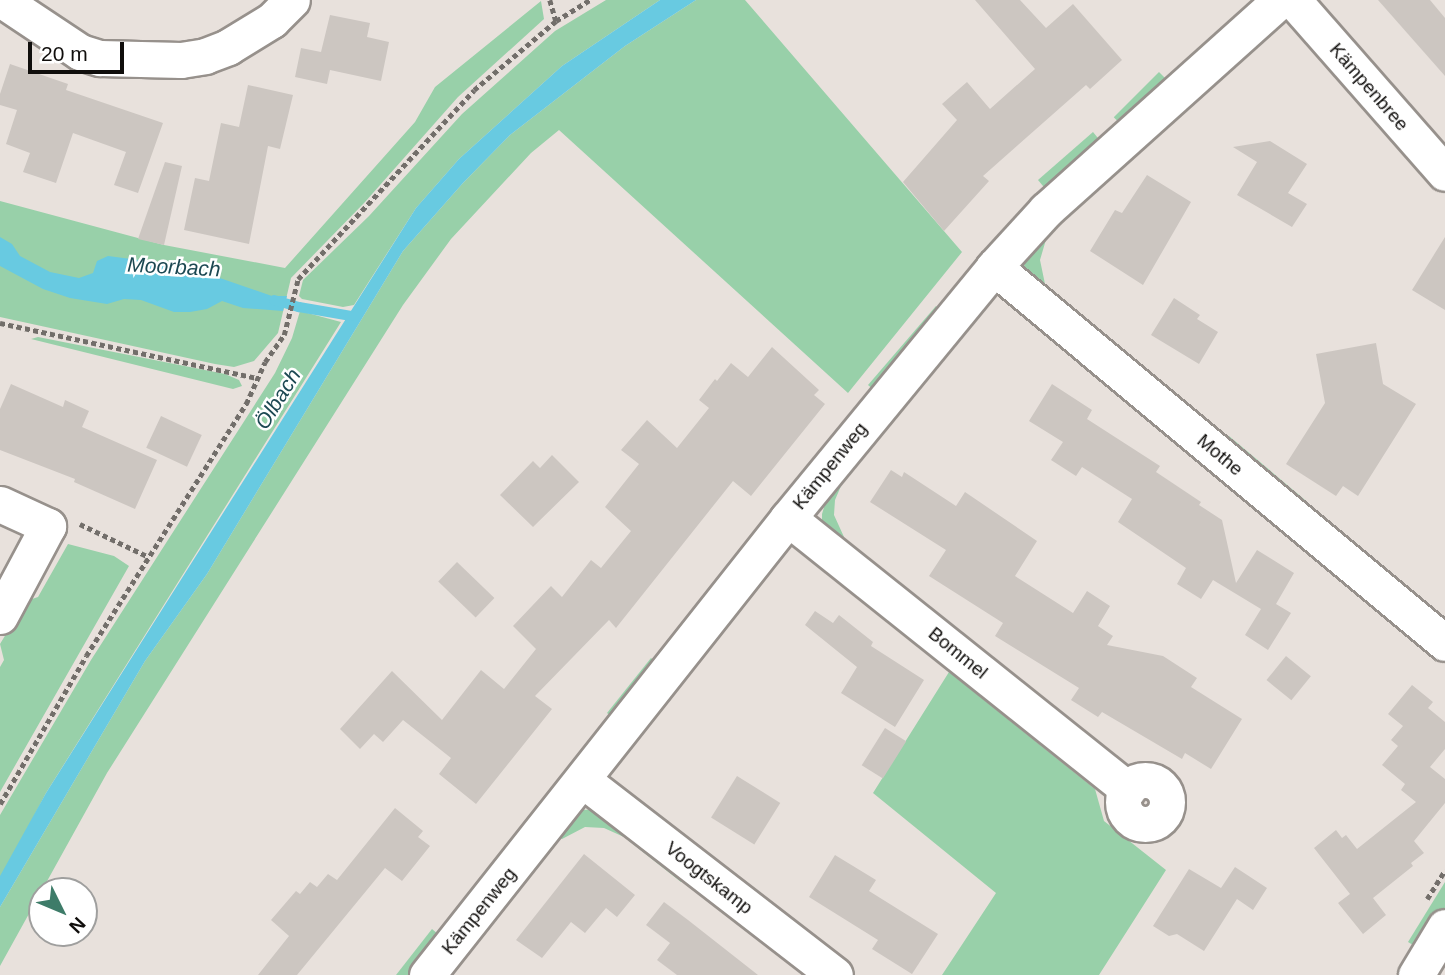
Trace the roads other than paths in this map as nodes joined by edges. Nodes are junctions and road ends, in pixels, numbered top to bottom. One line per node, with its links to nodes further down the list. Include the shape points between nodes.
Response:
1 (2, 0): 2 (street, via 79,52 100,58 181,60 228,47 272,20)
2 (292, 0)
3 (1280, 0): 6 (street, Kämpenweg, via 1046,210)
4 (1293, 0): 5 (street, Kämpenbree)
5 (1445, 173)
6 (994, 267): 8 (street, Kämpenweg); 10 (street, Mothe)
7 (0, 504): 9 (street, via 48,526)
8 (788, 518): 11 (street, Kämpenweg); 12 (street, Bommel)
9 (0, 616)
10 (1445, 643)
11 (584, 780): 14 (street, Kämpenweg); 15 (street, Voogtskamp)
12 (1128, 789)
13 (1445, 927): 16 (street)
14 (428, 975)
15 (835, 975)
16 (1416, 975)

